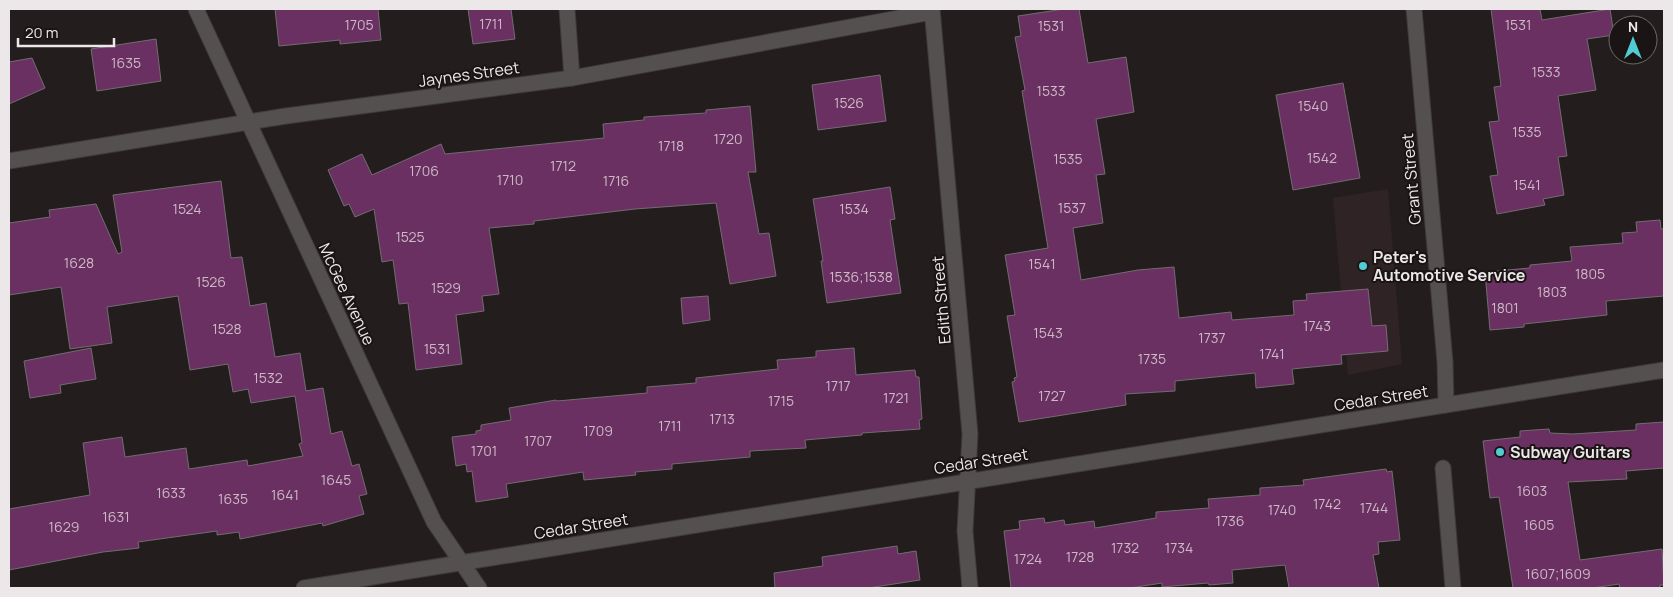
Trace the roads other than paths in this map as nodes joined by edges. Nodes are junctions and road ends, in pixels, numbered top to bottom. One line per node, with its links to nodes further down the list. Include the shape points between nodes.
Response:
1 (196, 9): 6 (street, McGee Avenue)
2 (567, 9): 5 (street)
3 (1414, 9): 9 (street, Grant Street)
4 (932, 10): 5 (street, Jaynes Street); 11 (street, Edith Street, via 970,434)
5 (572, 78): 6 (street, Jaynes Street)
6 (248, 123): 7 (street, Jaynes Street); 12 (street, McGee Avenue, via 434,522)
7 (9, 161)
8 (1664, 370): 9 (street, Cedar Street)
9 (1446, 405): 11 (street, Cedar Street)
10 (1443, 468): 16 (street)
11 (968, 481): 12 (street, Cedar Street); 15 (street, Edith Street, via 965,531)
12 (462, 563): 13 (street, Cedar Street); 14 (street, McGee Avenue)
13 (304, 588)
14 (479, 588)
15 (970, 588)
16 (1453, 588)

